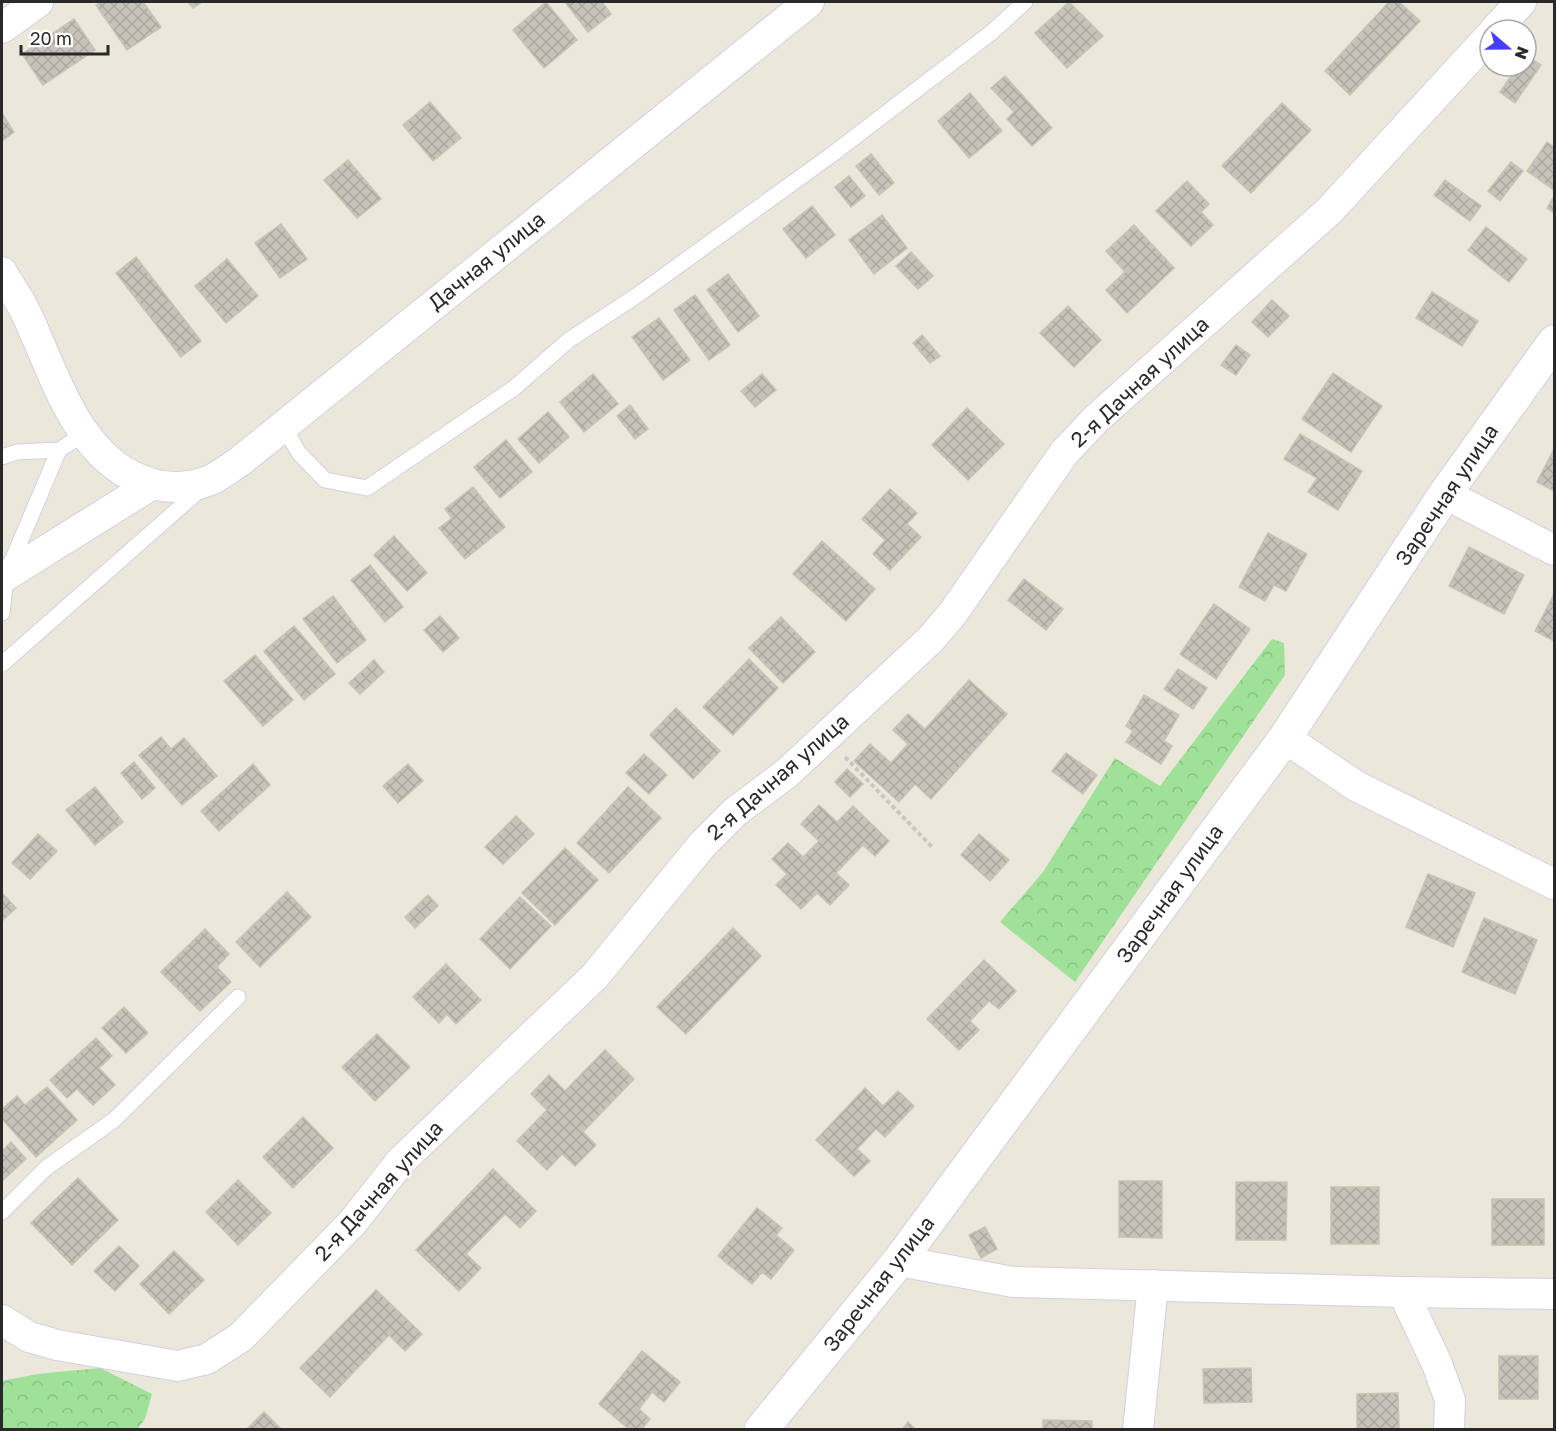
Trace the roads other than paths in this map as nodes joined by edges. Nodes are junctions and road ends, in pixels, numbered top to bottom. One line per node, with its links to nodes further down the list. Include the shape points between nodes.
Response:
1 (38, 2): 6 (street)
2 (809, 2): 10 (street, Дачная улица)
3 (1025, 2): 10 (lane, via 992,32 834,153 569,340 514,388 367,488 325,480 299,453)
4 (1521, 2): 5 (street)
5 (1506, 18)
6 (2, 28)
7 (1478, 49): 29 (street, 2-я Дачная улица, via 1329,211 1095,418 1064,453 930,640 787,774 735,812 702,845 595,976 400,1162 353,1222 241,1337 207,1359 178,1366 57,1345 28,1337)
8 (2, 272): 11 (street, Дачная улица)
9 (1554, 342): 16 (main road, Заречная улица)
10 (283, 426): 14 (street, Дачная улица)
11 (84, 434): 12 (lane); 15 (street, Дачная улица, via 116,466)
12 (59, 450): 13 (lane, via 16,452); 18 (lane)
13 (2, 457)
14 (210, 480): 15 (street, Дачная улица, via 170,488); 20 (lane)
15 (151, 485): 18 (street)
16 (1445, 494): 17 (street); 21 (main road, Заречная улица)
17 (1554, 550)
18 (4, 577): 19 (lane)
19 (2, 613)
20 (2, 664)
21 (1286, 738): 22 (street, via 1356,786); 25 (main road, Заречная улица)
22 (1554, 884)
23 (238, 997): 24 (lane, via 114,1120 46,1168)
24 (2, 1212)
25 (899, 1261): 26 (street, via 1013,1282); 30 (main road, Заречная улица)
26 (1153, 1286): 27 (street); 31 (street)
27 (1403, 1292): 28 (street); 32 (street, via 1450,1400)
28 (1554, 1293)
29 (2, 1320)
30 (761, 1430)
31 (1138, 1430)
32 (1449, 1430)

